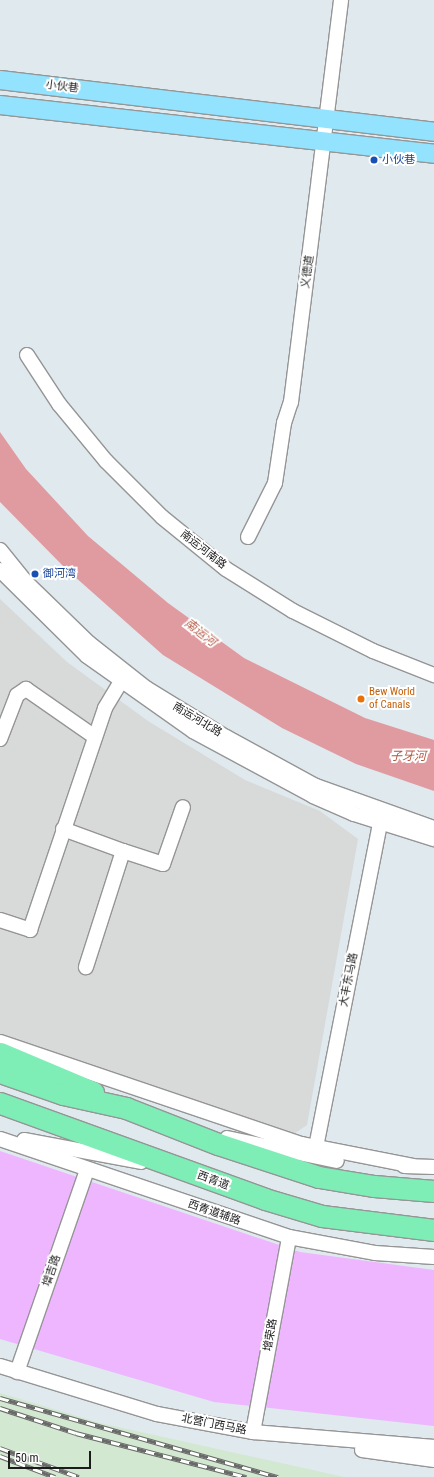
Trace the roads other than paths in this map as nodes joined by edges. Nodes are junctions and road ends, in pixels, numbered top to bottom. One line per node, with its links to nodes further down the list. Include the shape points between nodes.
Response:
1 (341, 0): 4 (street, 义德道)
2 (0, 80): 4 (main road, 小伙巷)
3 (0, 105): 6 (main road)
4 (328, 119): 5 (main road, 小伙巷); 6 (street, 义德道)
5 (434, 132)
6 (326, 141): 7 (main road); 9 (street, 义德道, via 291,402 284,423 275,483)
7 (434, 154)
8 (27, 355): 12 (street, 南运河南路, via 59,404 106,461 162,517 226,569 293,611 373,651)
9 (248, 537)
10 (0, 550): 13 (street, 南运河北路, via 26,582)
11 (0, 570): 13 (street, 南运河北路, via 42,614)
12 (434, 675)
13 (123, 678): 14 (street, via 105,708); 17 (street, 南运河北路, via 264,759)
14 (95, 737): 15 (street, via 26,689 17,695); 19 (street)
15 (0, 739)
16 (183, 807): 21 (street, via 163,864)
17 (382, 818): 18 (street, 南运河北路); 20 (street, 南运河北路); 34 (street, 大丰东马路)
18 (434, 828)
19 (63, 829): 21 (street); 22 (street, via 30,930)
20 (434, 839)
21 (124, 851): 23 (street)
22 (0, 920)
23 (86, 967)
24 (0, 1042): 34 (street)
25 (0, 1053): 28 (highway, via 61,1077)
26 (0, 1072): 28 (highway, via 63,1094)
27 (0, 1103): 33 (highway, 西青道)
28 (126, 1108): 30 (highway)
29 (0, 1116): 33 (highway)
30 (174, 1126): 35 (street, via 340,1162); 39 (highway, via 319,1177 374,1186)
31 (0, 1136): 38 (street)
32 (0, 1139): 37 (street, 西青道辅路)
33 (104, 1142): 38 (highway, 西青道)
34 (316, 1147): 35 (street)
35 (413, 1166): 36 (street)
36 (434, 1167)
37 (83, 1168): 41 (street, 西青道辅路); 43 (street, 增吉路)
38 (180, 1169): 40 (highway, 西青道, via 322,1216)
39 (434, 1191)
40 (434, 1230)
41 (289, 1237): 42 (street, 西青道辅路, via 375,1253); 44 (street, 增荣路)
42 (434, 1257)
43 (9, 1369): 44 (street, 北营门西马路, via 157,1414)
44 (253, 1432): 45 (street, 北营门西马路)
45 (433, 1456)

